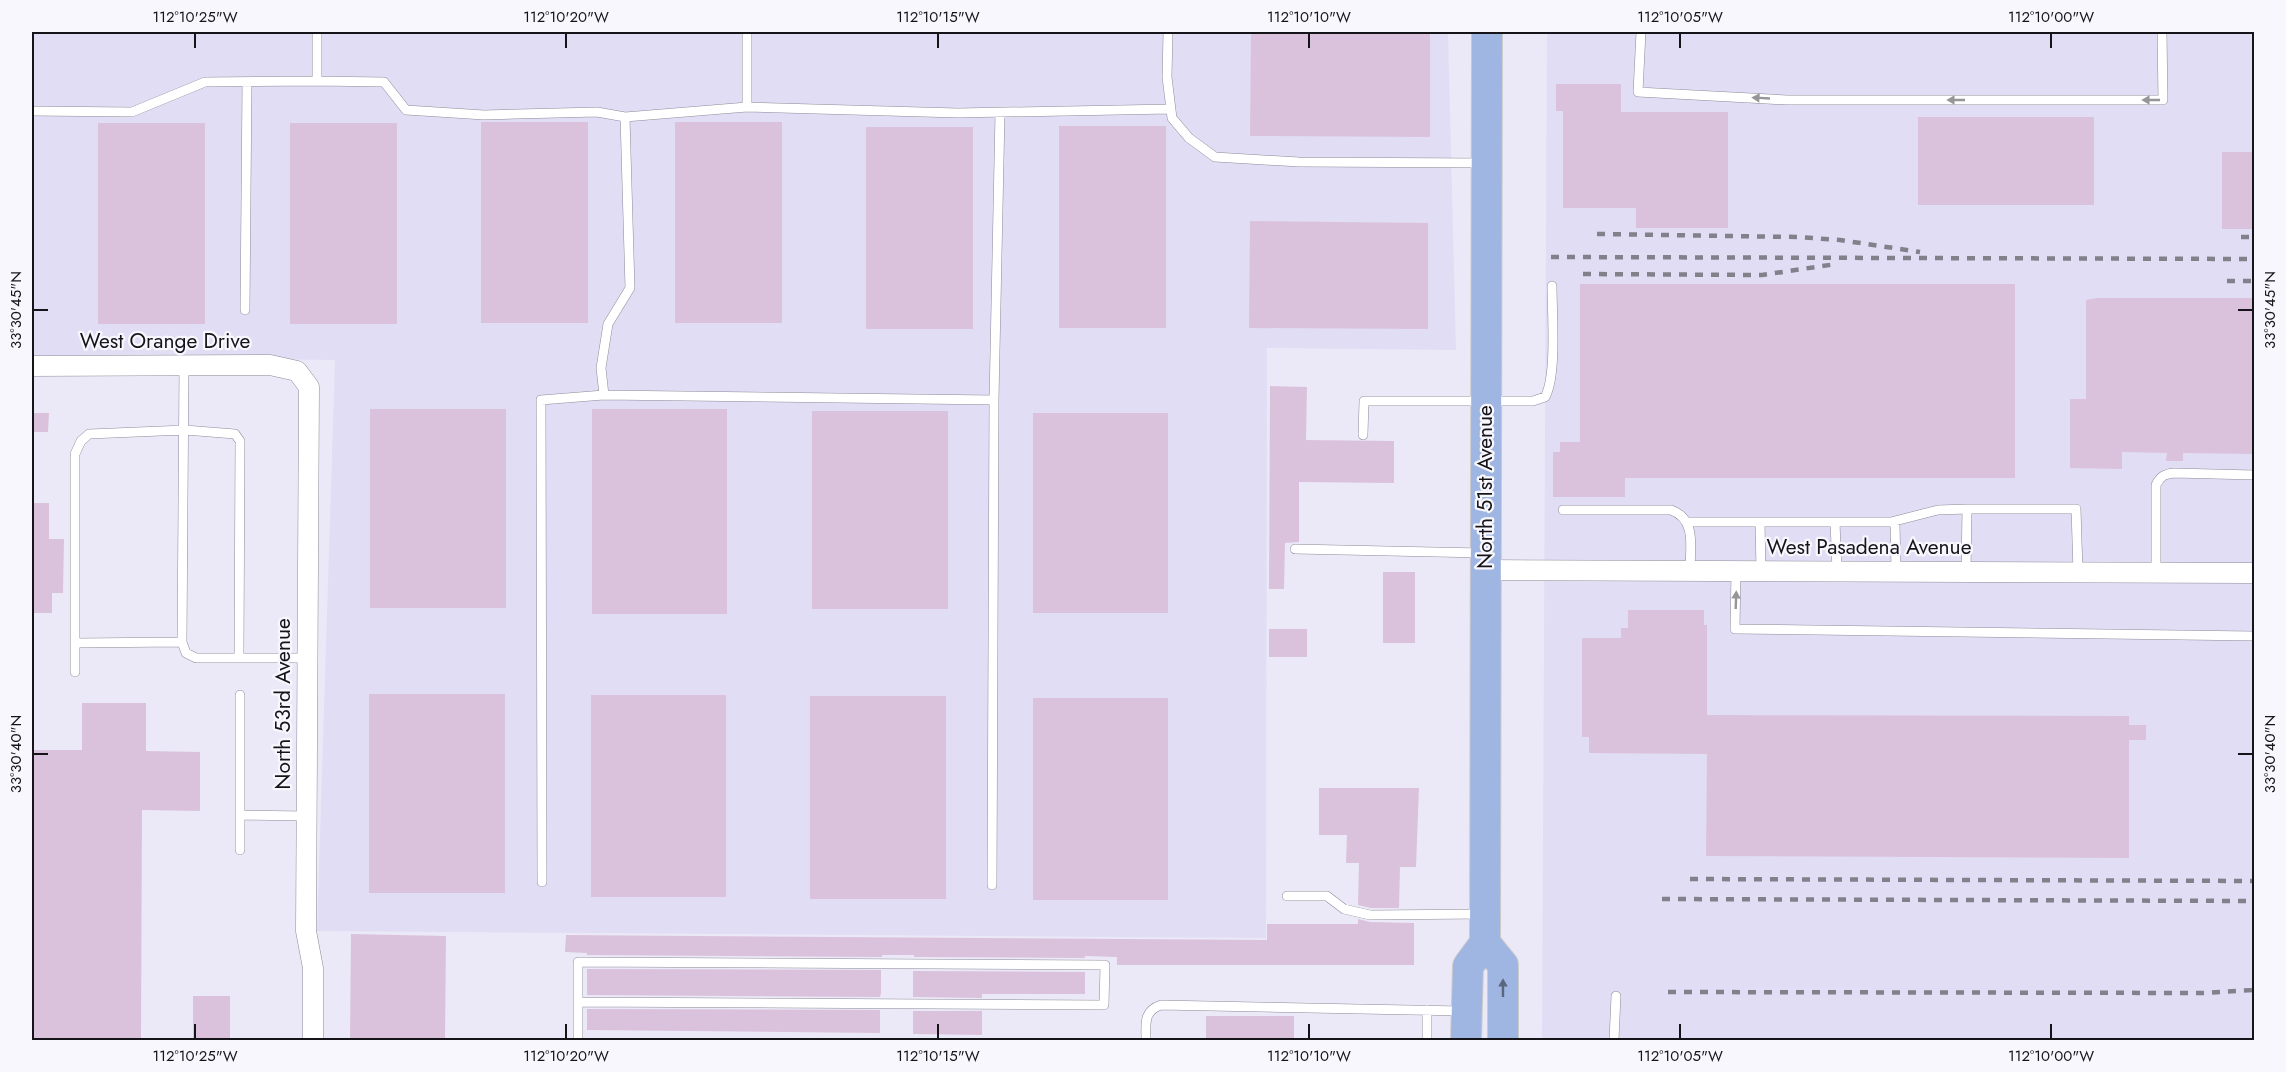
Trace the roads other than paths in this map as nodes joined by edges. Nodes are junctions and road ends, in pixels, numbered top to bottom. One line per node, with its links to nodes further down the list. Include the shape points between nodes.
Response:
1 (317, 32): 7 (lane)
2 (747, 32): 9 (lane)
3 (1168, 32): 10 (lane)
4 (1487, 32): 14 (main road, North 51st Avenue)
5 (1641, 32): 6 (lane, one-way to 5, via 2163,100 1787,100 1638,92)
6 (2162, 32)
7 (317, 81): 8 (lane); 13 (lane, via 384,82 406,110 484,115 597,112)
8 (248, 82): 11 (lane, via 205,82 132,112); 16 (lane)
9 (747, 106): 12 (lane); 13 (lane)
10 (1171, 109): 12 (lane); 14 (lane, via 1172,118 1189,138 1215,157 1299,162)
11 (32, 111)
12 (1000, 113): 21 (lane)
13 (625, 117): 20 (lane, via 630,288 608,324 601,368)
14 (1486, 163): 22 (main road, North 51st Avenue)
15 (1552, 286): 22 (lane, via 1550,386 1545,397 1533,401)
16 (244, 310)
17 (184, 365): 18 (street, West Orange Drive); 19 (street, West Orange Drive, via 270,365); 23 (lane)
18 (32, 366)
19 (297, 371): 47 (street, North 53rd Avenue, via 309,387)
20 (604, 395): 21 (lane); 53 (lane, via 541,400)
21 (994, 400): 54 (lane)
22 (1485, 401): 24 (lane, via 1364,401); 33 (main road, North 51st Avenue)
23 (185, 430): 44 (lane); 45 (lane, via 89,434 81,441 75,454); 46 (lane, via 235,434 240,441)
24 (1364, 435)
25 (2254, 475): 41 (lane, via 2174,473 2158,478)
26 (1967, 509): 31 (lane, via 1938,510); 39 (lane); 40 (lane, via 2076,509)
27 (1563, 510): 28 (lane, via 1671,510 1682,514)
28 (1688, 522): 29 (lane); 34 (lane)
29 (1760, 522): 30 (lane); 36 (lane)
30 (1835, 522): 31 (lane); 37 (lane)
31 (1895, 522): 38 (lane)
32 (1295, 549): 33 (lane)
33 (1484, 562): 34 (street, West Pasadena Avenue); 56 (main road, North 51st Avenue)
34 (1690, 571): 35 (street, West Pasadena Avenue)
35 (1736, 571): 36 (street, West Pasadena Avenue); 43 (lane, one-way to 35, via 1735,629)
36 (1761, 571): 37 (street, West Pasadena Avenue)
37 (1837, 571): 38 (street, West Pasadena Avenue)
38 (1896, 571): 39 (street, West Pasadena Avenue)
39 (1966, 571): 40 (street, West Pasadena Avenue)
40 (2078, 572): 41 (street, West Pasadena Avenue)
41 (2156, 572): 42 (street, West Pasadena Avenue)
42 (2254, 573)
43 (2254, 636)
44 (182, 642): 45 (lane); 46 (lane, via 186,653 196,658)
45 (75, 643): 48 (lane)
46 (239, 657): 47 (lane)
47 (307, 658): 51 (street, North 53rd Avenue)
48 (75, 672)
49 (240, 695): 50 (lane)
50 (240, 815): 51 (lane); 52 (lane)
51 (306, 816): 62 (street, North 53rd Avenue, via 306,931 313,968)
52 (240, 850)
53 (542, 882)
54 (992, 885)
55 (1287, 897): 56 (lane, via 1327,896 1344,909 1370,915)
56 (1485, 914): 57 (main road, North 51st Avenue)
57 (1485, 943): 61 (main road, via 1468,966); 67 (main road, one-way to 57, via 1503,965)
58 (1616, 996): 68 (lane)
59 (578, 1002): 59 (lane, via 578,962 1104,965 1104,1005); 63 (lane)
60 (1427, 1010): 61 (lane); 64 (lane, via 1161,1005 1148,1014); 65 (lane)
61 (1467, 1011): 66 (main road)
62 (313, 1041)
63 (578, 1041)
64 (1146, 1041)
65 (1427, 1041)
66 (1466, 1041)
67 (1503, 1041)
68 (1614, 1041)

